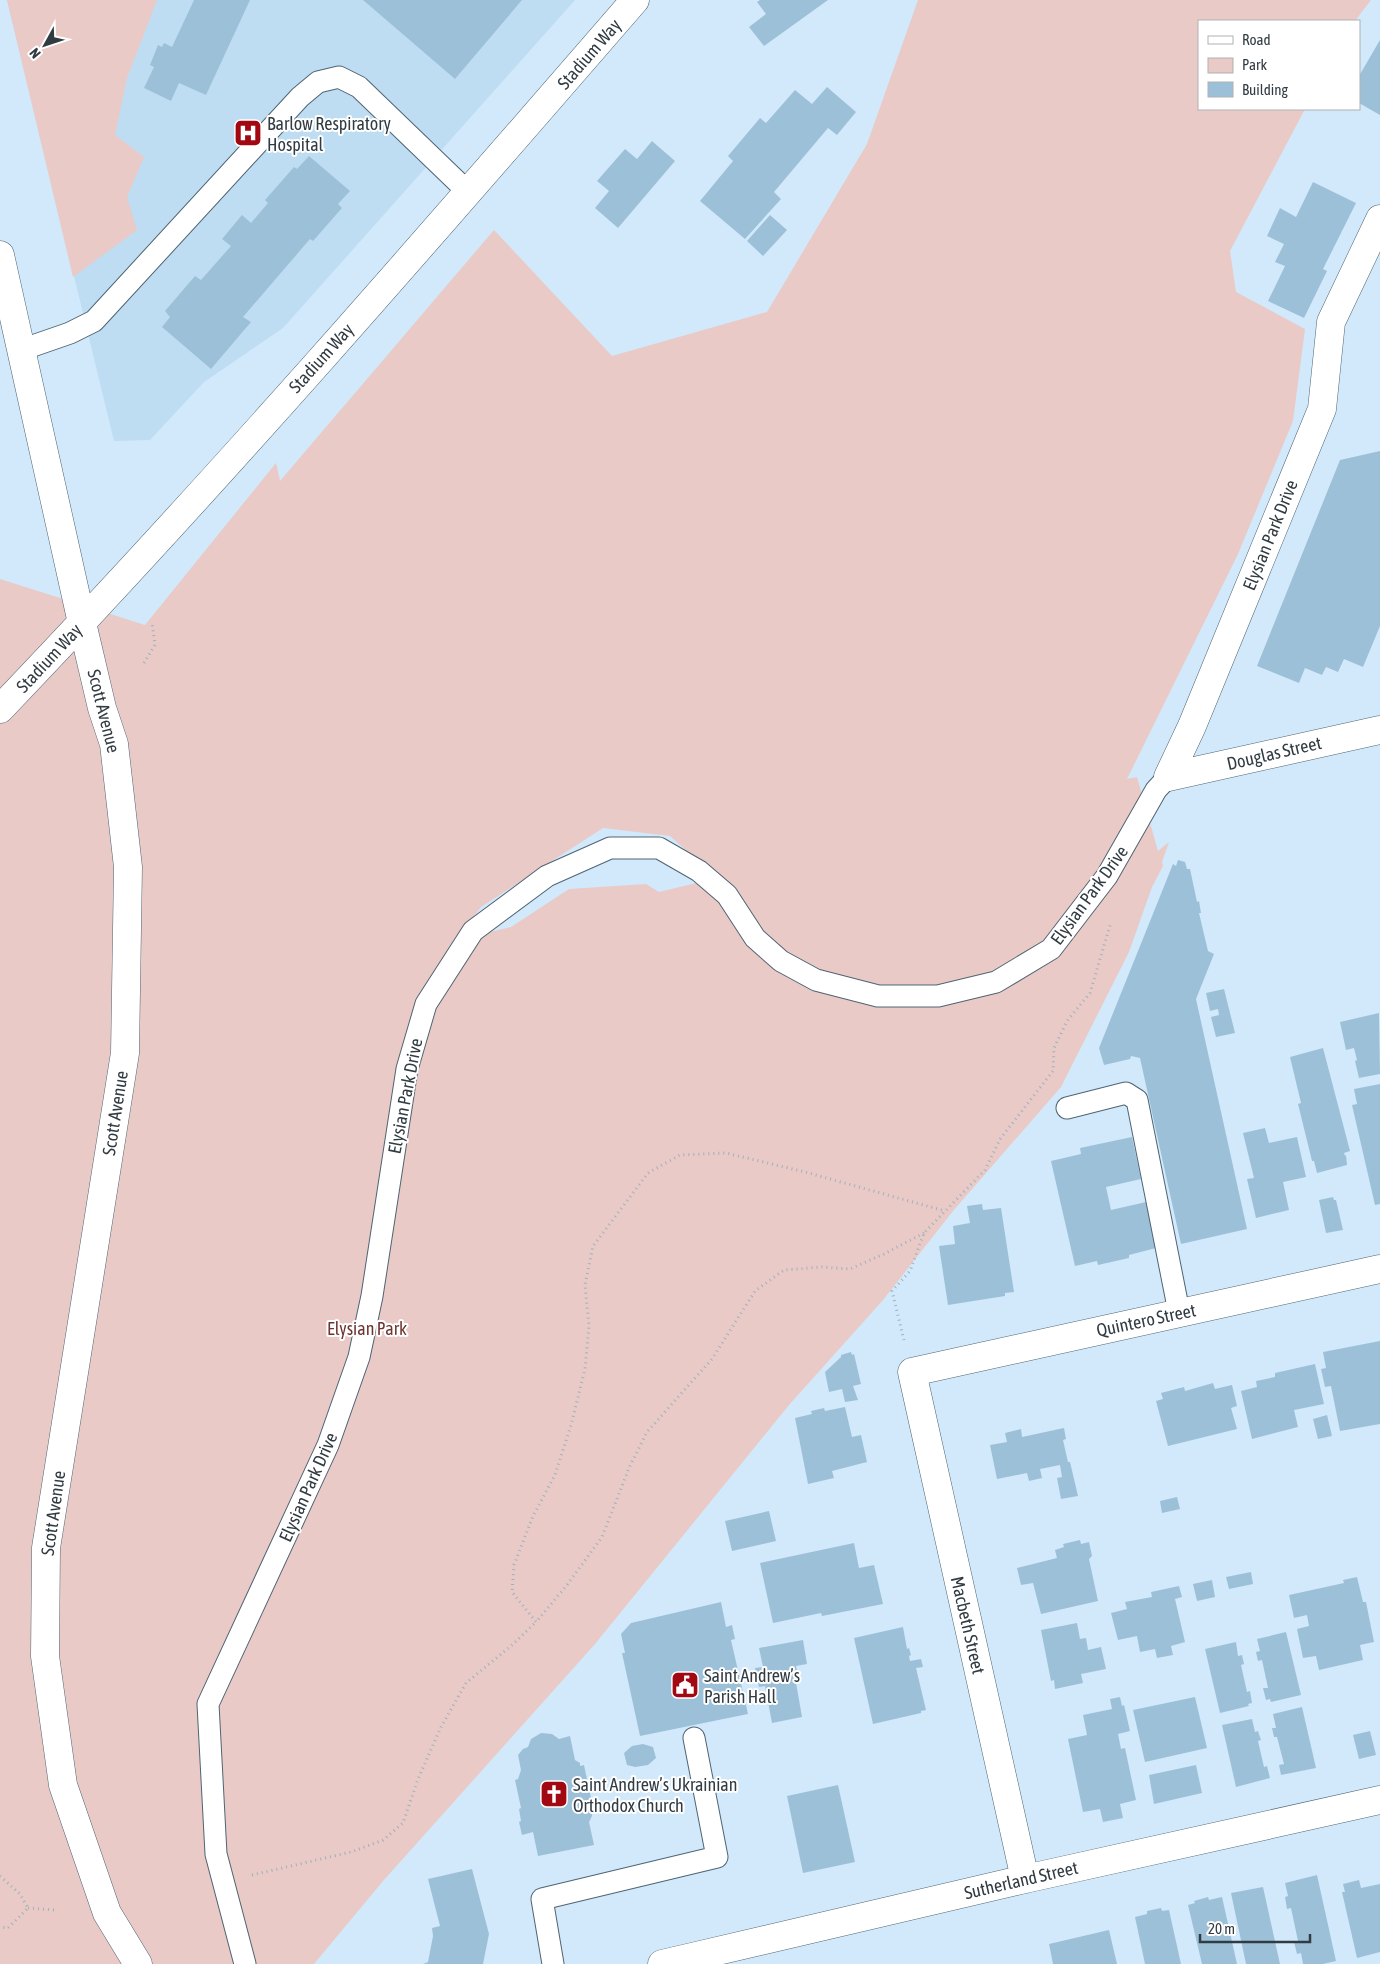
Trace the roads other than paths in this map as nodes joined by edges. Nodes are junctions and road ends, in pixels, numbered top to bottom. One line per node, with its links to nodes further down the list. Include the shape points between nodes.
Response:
1 (635, 0): 2 (street, Stadium Way)
2 (468, 192): 5 (lane, via 359,87 339,77 318,82 300,97 94,321); 6 (street, Stadium Way)
3 (1380, 219): 9 (street, Elysian Park Drive, via 1331,322 1322,409)
4 (0, 255): 5 (street, Scott Avenue)
5 (21, 350): 6 (street, Scott Avenue)
6 (82, 622): 7 (street, Stadium Way); 17 (street, Scott Avenue, via 114,744 128,867 125,1053 46,1548 45,1656 63,1785 106,1913)
7 (0, 709)
8 (1380, 730): 9 (street, Douglas Street)
9 (1168, 777): 18 (lane, Elysian Park Drive, via 1156,790 1107,876 1051,949 996,982 938,996 878,996 816,980 781,961 755,938 728,894 700,871 658,848 610,848 547,876 473,931 426,1004 407,1069 372,1296 358,1357 328,1445 208,1704 216,1854)
10 (1067, 1108): 12 (lane, via 1126,1093 1137,1100)
11 (1380, 1269): 12 (street, Quintero Street)
12 (1179, 1312): 13 (street, Quintero Street)
13 (912, 1372): 16 (street, Macbeth Street)
14 (694, 1738): 19 (lane, via 717,1857 542,1898)
15 (1380, 1800): 16 (street, Sutherland Street)
16 (1025, 1878): 20 (street, Sutherland Street)
17 (138, 1964)
18 (245, 1964)
19 (553, 1964)
20 (662, 1964)

